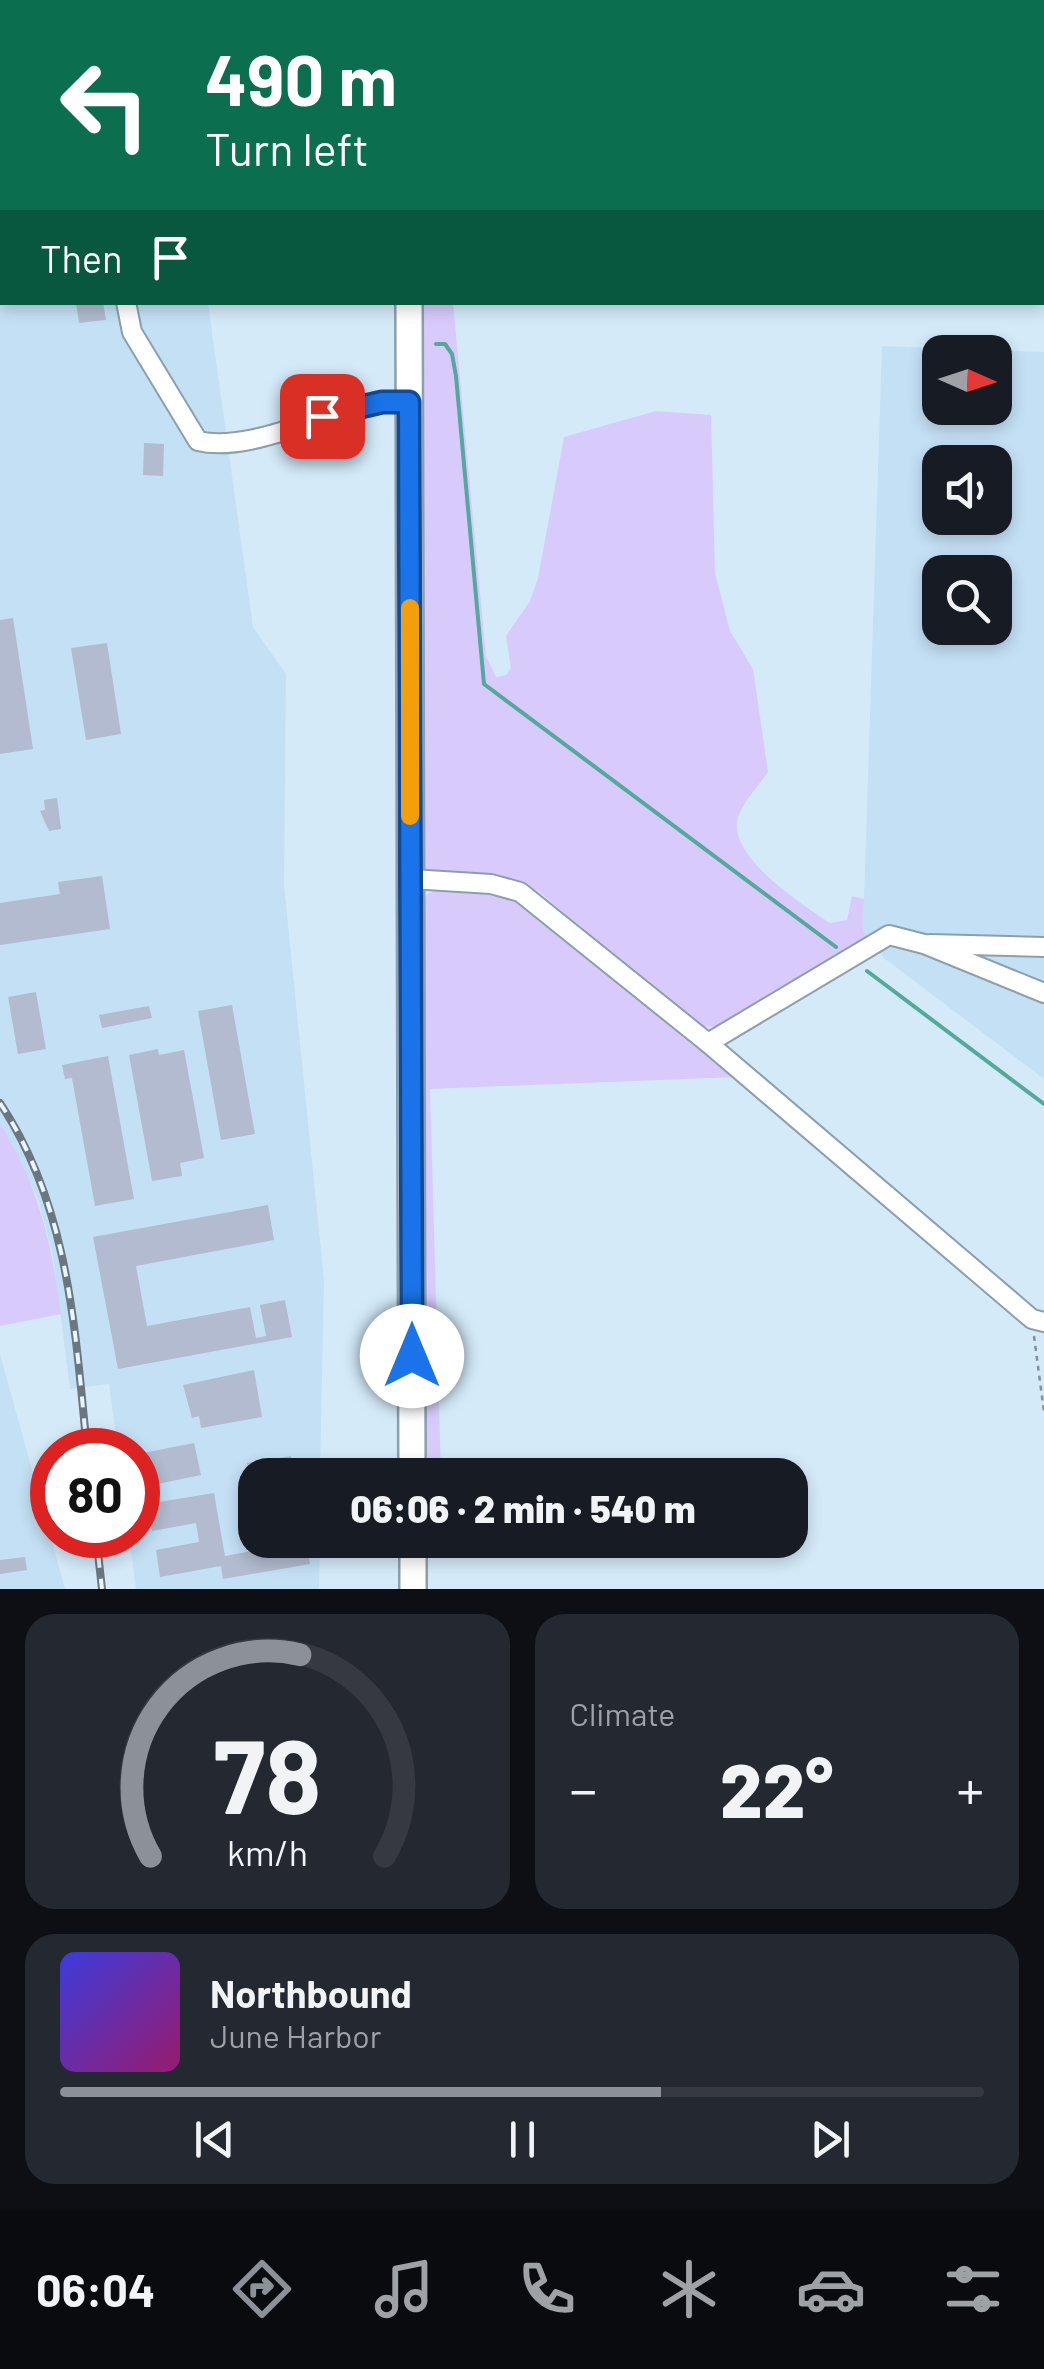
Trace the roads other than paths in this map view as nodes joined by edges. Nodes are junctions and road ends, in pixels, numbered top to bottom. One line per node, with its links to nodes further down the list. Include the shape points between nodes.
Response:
1 (127, 305): 3 (street, via 132,332 198,442 249,440 354,408)
2 (409, 305): 3 (highway)
3 (409, 402): 4 (highway)
4 (411, 879): 8 (street, via 520,892); 10 (highway)
5 (924, 944): 6 (street); 7 (street); 8 (street, via 889,935)
6 (1044, 947)
7 (1044, 993)
8 (708, 1043): 9 (street)
9 (1038, 1321)
10 (412, 1458)
11 (413, 1558): 12 (highway)
12 (413, 1589)

